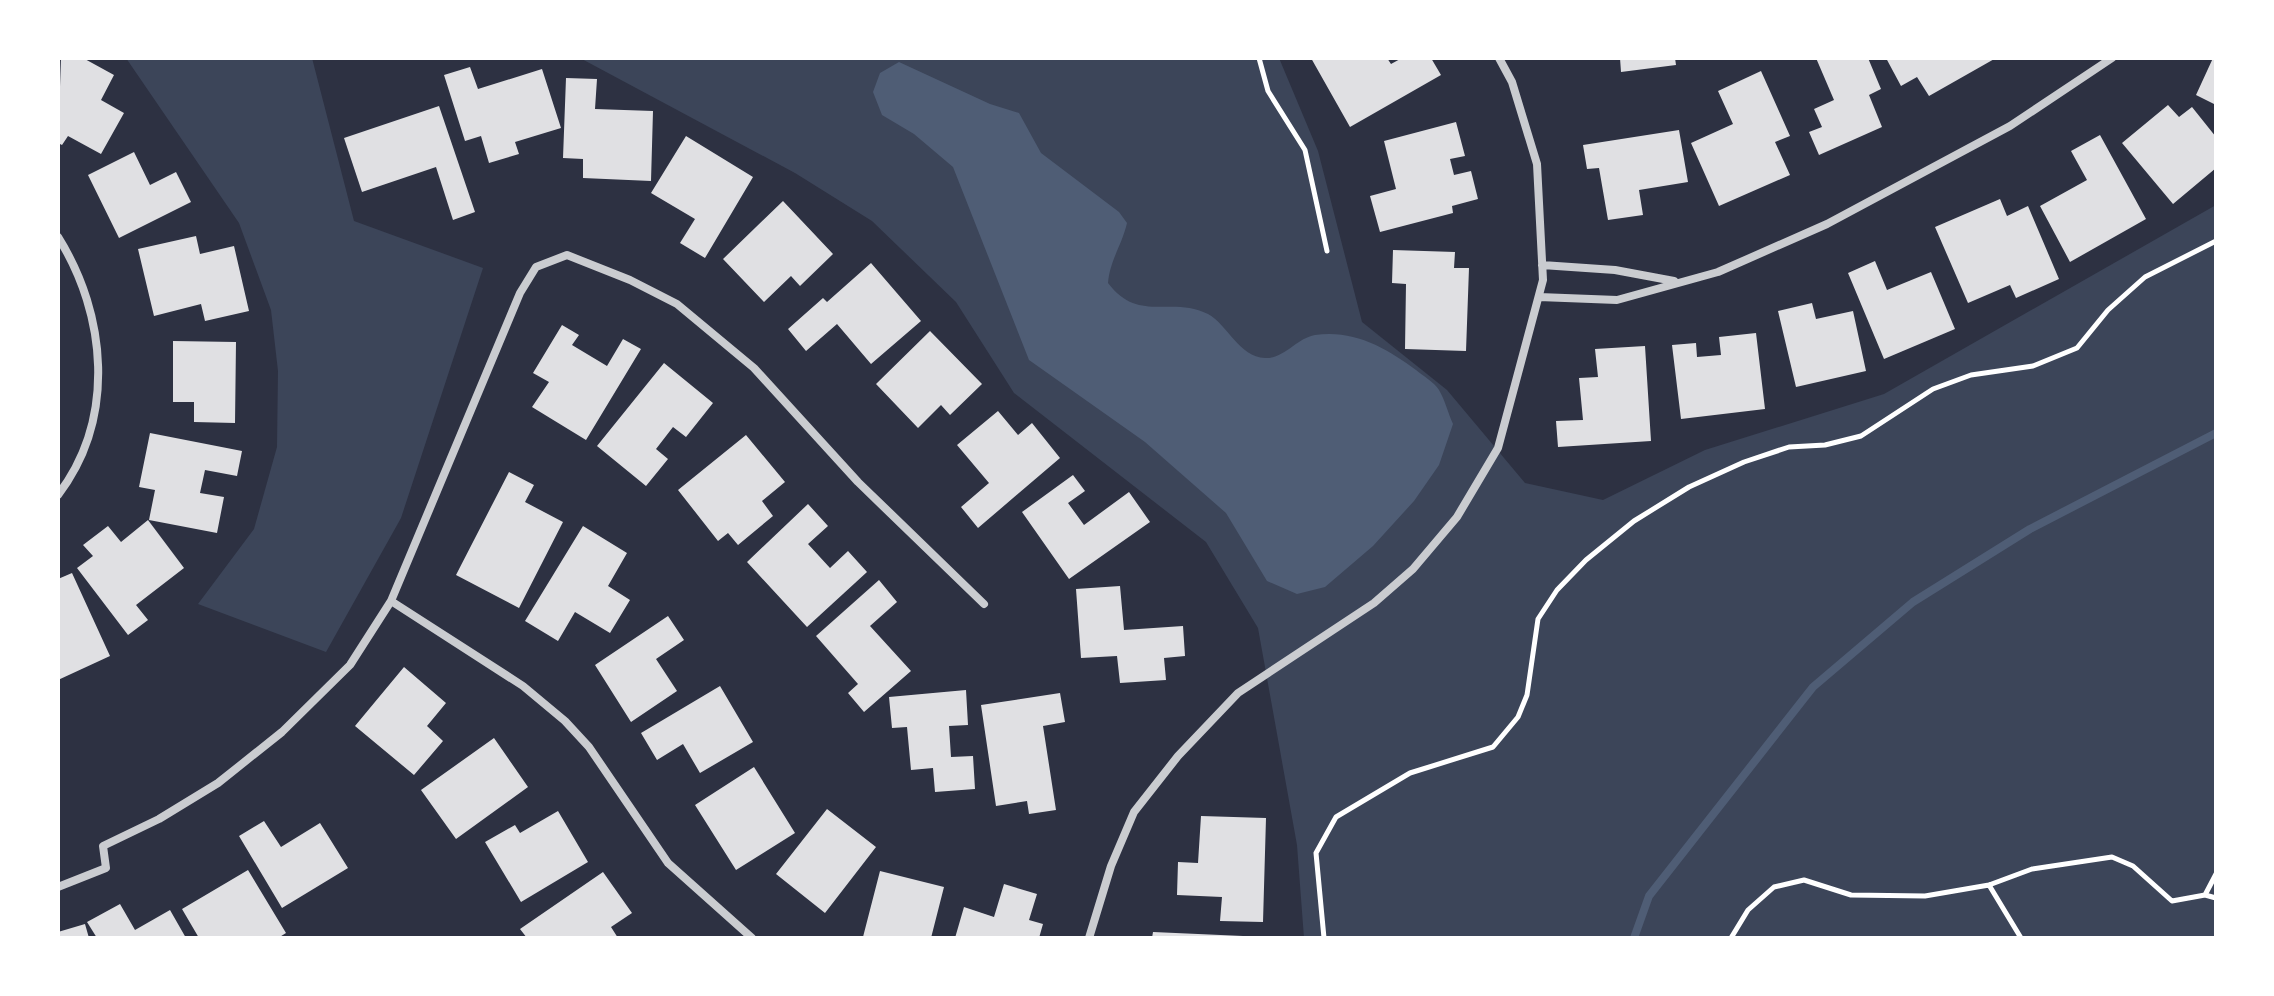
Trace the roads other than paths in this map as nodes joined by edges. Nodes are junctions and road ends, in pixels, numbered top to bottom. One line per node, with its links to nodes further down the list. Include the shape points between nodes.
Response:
1 (1499, 58): 4 (street, via 1512,82 1537,164)
2 (2112, 58): 5 (street, via 2010,126 1827,224 1718,272)
3 (58, 237): 7 (street, via 86,292 101,375 91,432)
4 (1542, 265): 5 (street); 6 (street)
5 (1675, 281): 6 (street, via 1617,300)
6 (1539, 297): 12 (street, via 1498,448 1457,517 1413,569 1374,603 1238,693 1178,756 1134,812)
7 (58, 495)
8 (391, 601): 9 (street, via 520,293 536,267 567,255 630,280 688,312 754,368 858,482); 10 (street, via 350,665 282,732 218,783 103,846 106,868); 11 (street, via 523,686 565,721 589,747 668,863)
9 (984, 604)
10 (58, 887)
11 (752, 938)
12 (1089, 938)

